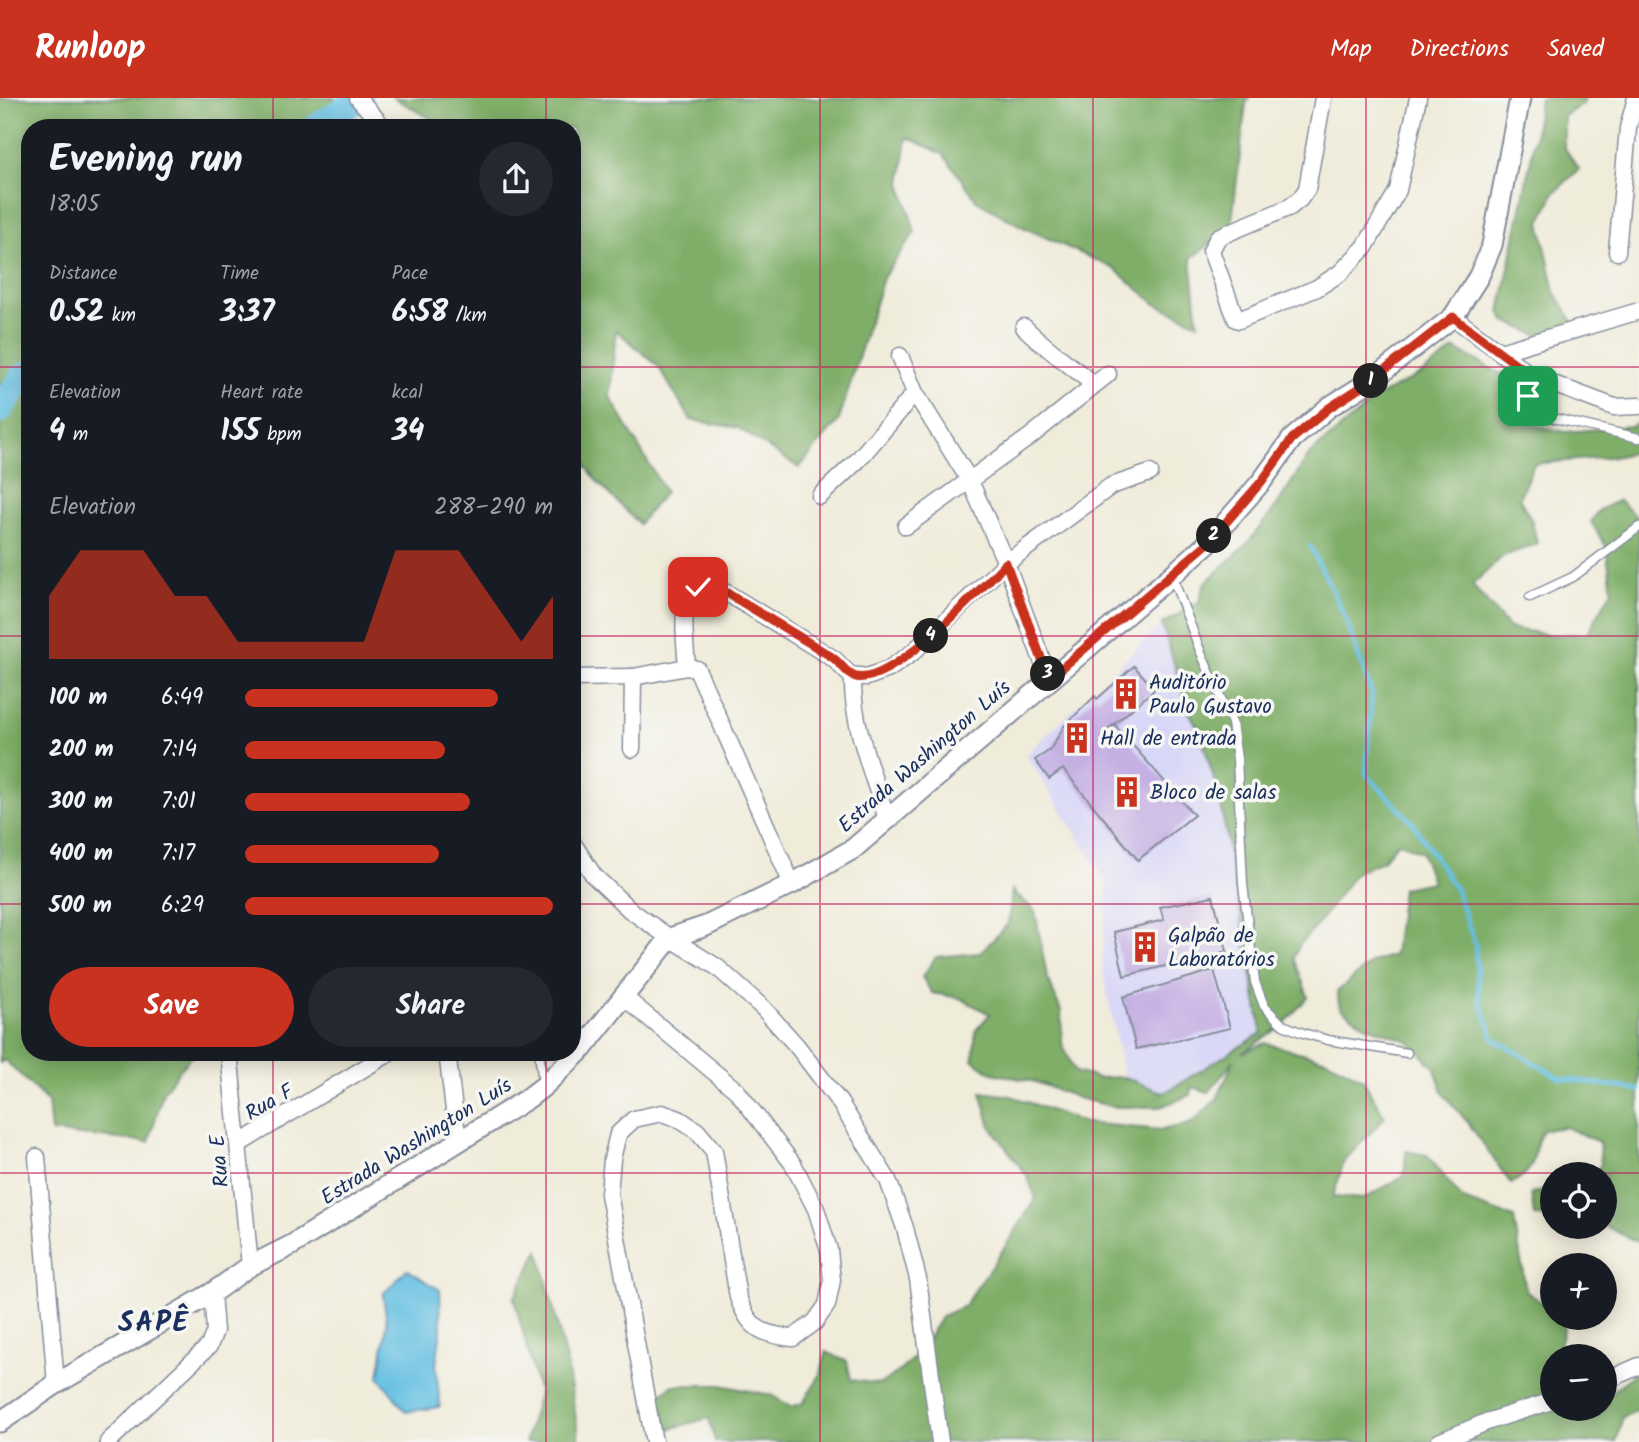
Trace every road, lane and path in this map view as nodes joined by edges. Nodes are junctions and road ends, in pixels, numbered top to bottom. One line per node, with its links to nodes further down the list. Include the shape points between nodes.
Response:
1 (358, 98): 6 (street)
2 (1324, 98): 3 (street, via 1307,189 1300,200 1213,243 1211,251 1236,319 1317,288 1340,273 1365,247 1398,190)
3 (1418, 98)
4 (1520, 98): 9 (street, Estrada Washington Luís, via 1492,245)
5 (1636, 98): 7 (street, via 1628,128)
6 (376, 119)
7 (1617, 252)
8 (1639, 311): 11 (street)
9 (1453, 317): 11 (street); 25 (street, Estrada Washington Luís, via 1292,439 1208,543)
10 (1024, 327): 15 (street)
11 (1500, 352): 14 (street)
12 (900, 356): 16 (street)
13 (1108, 374): 15 (street)
14 (1532, 376): 17 (street, via 1614,407); 18 (lane, via 1528,403 1536,414)
15 (1094, 385): 20 (street)
16 (915, 393): 20 (street); 21 (street, via 858,460)
17 (1639, 405)
18 (1639, 438)
19 (1150, 473): 24 (street, via 1111,486)
20 (970, 481): 22 (street); 24 (street)
21 (820, 496)
22 (906, 526)
23 (1639, 527): 26 (lane, via 1573,577)
24 (1006, 563): 28 (street, via 912,653 867,677); 31 (street)
25 (1171, 576): 31 (street, Estrada Washington Luís); 39 (lane, via 1232,723 1242,884 1255,982 1264,1006 1283,1025 1303,1033)
26 (1530, 597)
27 (687, 667): 28 (street, via 687,601 698,587 712,587 834,659); 29 (street); 35 (street, via 701,673)
28 (853, 676): 33 (street, via 855,707)
29 (633, 677): 30 (street); 32 (street)
30 (581, 678)
31 (1049, 679): 33 (street, Estrada Washington Luís)
32 (632, 749)
33 (887, 819): 35 (street, Estrada Washington Luís, via 853,849)
34 (581, 856): 36 (street, via 594,876 630,910)
35 (792, 884): 36 (street, Estrada Washington Luís, via 706,926)
36 (670, 938): 37 (street, Estrada Washington Luís); 58 (street, via 717,967 763,1008 840,1103 888,1180 918,1279)
37 (624, 998): 38 (street, Estrada Washington Luís); 57 (street, via 737,1091 793,1164 816,1209 829,1250 832,1280 827,1304 815,1322 793,1338 766,1334 745,1318 738,1297 714,1151 697,1131 662,1113 634,1119 618,1133 609,1194)
38 (581, 1050)
39 (1407, 1053)
40 (230, 1061): 47 (street, Rua E)
41 (376, 1061): 47 (street, Rua F)
42 (448, 1061): 46 (street)
43 (540, 1061): 45 (lane)
44 (570, 1061): 45 (street, Estrada Washington Luís)
45 (544, 1086): 46 (street, Estrada Washington Luís)
46 (458, 1143): 49 (street, Estrada Washington Luís)
47 (239, 1144): 49 (street, Rua E)
48 (37, 1157): 53 (street)
49 (250, 1266): 50 (street, Estrada Washington Luís)
50 (212, 1293): 53 (street, Estrada Washington Luís); 56 (street, via 215,1331 209,1346)
51 (1639, 1366): 52 (street)
52 (1617, 1376)
53 (56, 1384): 55 (street, Estrada Washington Luís)
54 (1540, 1405): 59 (street)
55 (0, 1422)
56 (108, 1442)
57 (654, 1442)
58 (940, 1442)
59 (1439, 1442)

